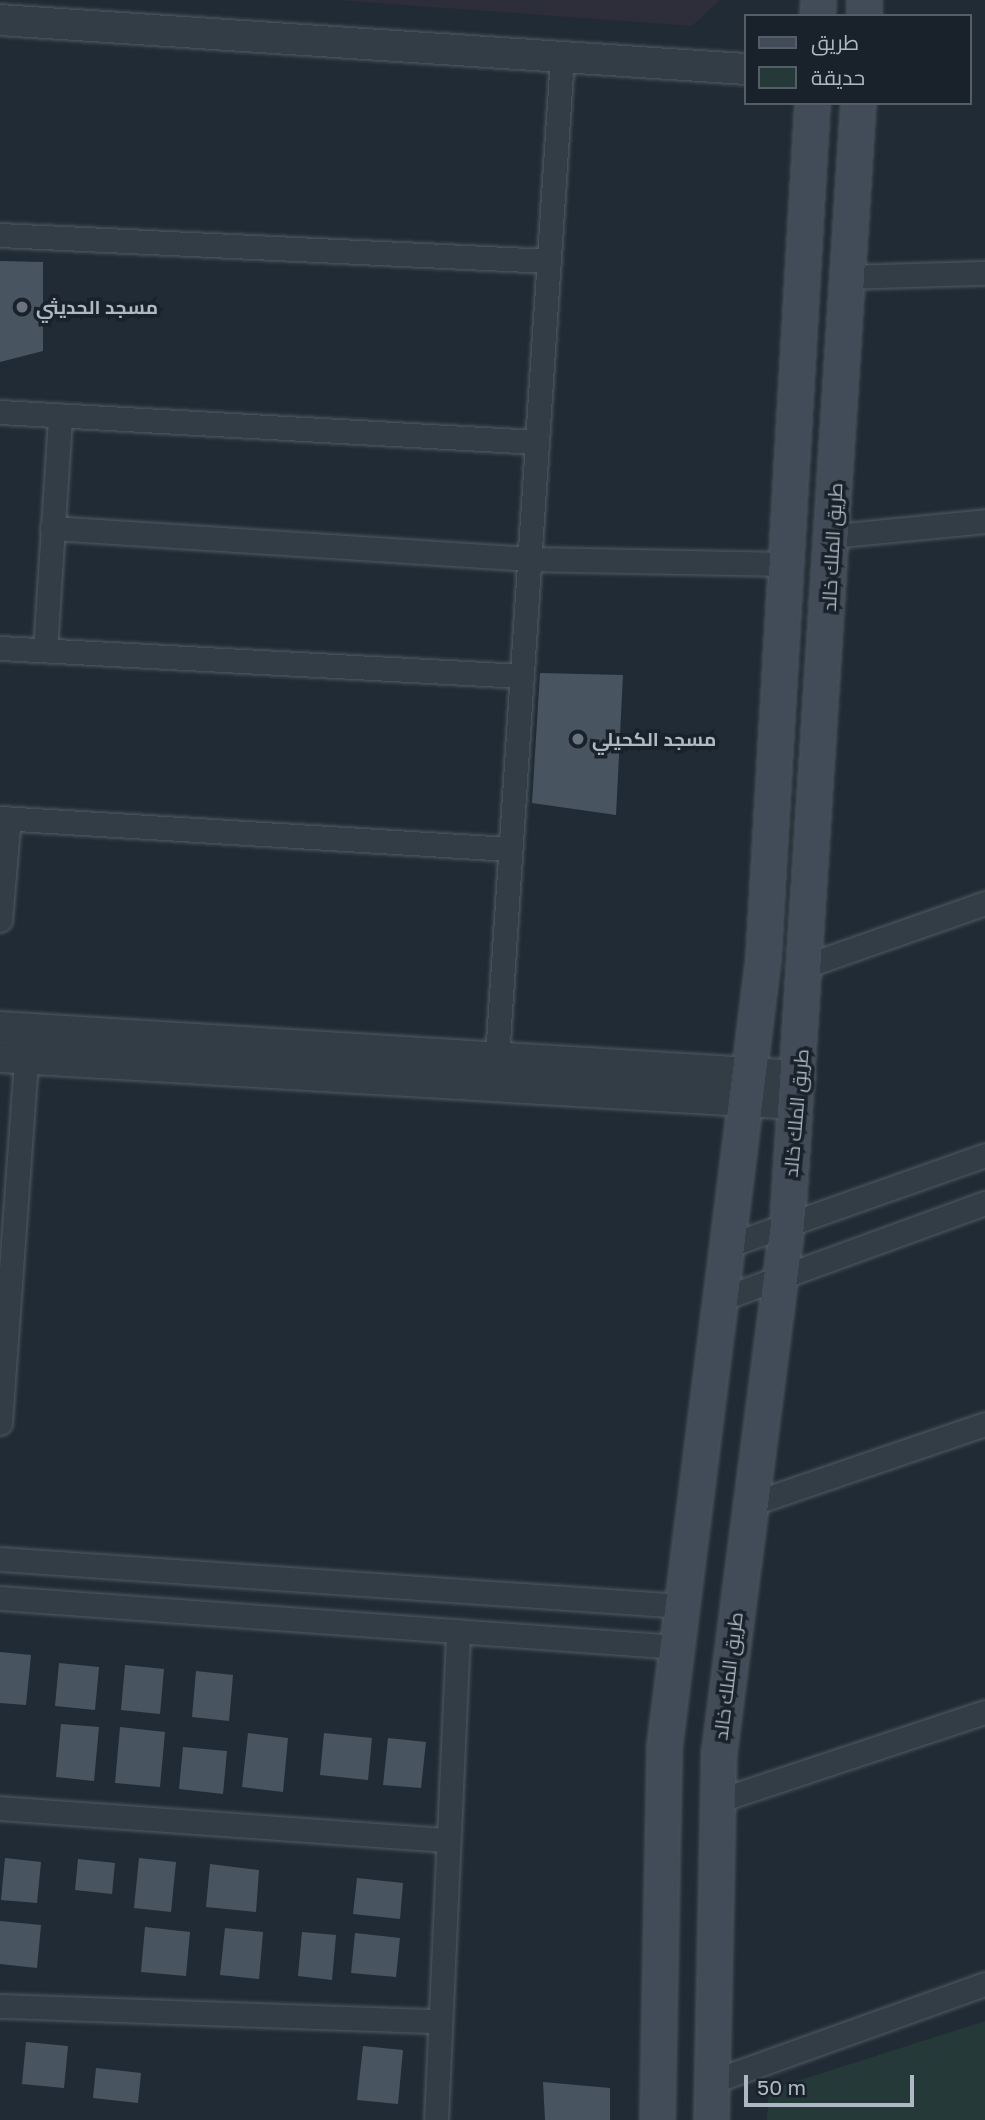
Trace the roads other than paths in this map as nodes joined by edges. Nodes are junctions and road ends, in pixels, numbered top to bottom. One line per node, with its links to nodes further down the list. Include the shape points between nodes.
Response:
1 (0, 19): 2 (street)
2 (562, 57): 3 (street); 7 (street)
3 (744, 69)
4 (812, 105): 17 (main road)
5 (858, 105): 9 (main road, طريق الملك خالد)
6 (0, 235): 7 (street)
7 (549, 261): 12 (street)
8 (985, 273): 9 (street)
9 (848, 276): 15 (main road, طريق الملك خالد)
10 (0, 412): 11 (street)
11 (60, 415): 12 (street); 14 (street)
12 (537, 442): 16 (street)
13 (985, 521): 15 (street)
14 (52, 528): 16 (street); 19 (street)
15 (833, 536): 25 (main road, طريق الملك خالد)
16 (530, 559): 17 (street); 20 (street)
17 (786, 564): 29 (main road, via 763,959)
18 (0, 648): 19 (street)
19 (45, 650): 20 (street)
20 (522, 676): 22 (street)
21 (5, 818): 22 (street); 24 (street)
22 (510, 849): 27 (street)
23 (985, 903): 25 (street)
24 (0, 920)
25 (808, 965): 30 (main road, طريق الملك خالد)
26 (0, 1027): 27 (street)
27 (497, 1057): 29 (street)
28 (13, 1058): 29 (street); 37 (street)
29 (747, 1086): 30 (street); 34 (main road)
30 (797, 1090): 33 (main road, طريق الملك خالد)
31 (985, 1155): 33 (street)
32 (985, 1203): 35 (street)
33 (787, 1224): 34 (street); 35 (main road, طريق الملك خالد)
34 (727, 1247): 36 (main road)
35 (780, 1278): 36 (street); 40 (main road, طريق الملك خالد)
36 (720, 1299): 43 (main road)
37 (3, 1331): 38 (street)
38 (0, 1423)
39 (984, 1427): 40 (street)
40 (751, 1504): 47 (main road, طريق الملك خالد)
41 (0, 1559): 43 (street)
42 (0, 1598): 44 (street)
43 (682, 1606): 45 (main road)
44 (458, 1631): 45 (street); 49 (street)
45 (677, 1647): 55 (main road, via 664,1747)
46 (985, 1712): 47 (street)
47 (717, 1801): 53 (main road, طريق الملك خالد)
48 (0, 1808): 49 (street)
49 (449, 1840): 52 (street)
50 (985, 1984): 53 (street)
51 (0, 2006): 52 (street)
52 (440, 2021): 54 (street)
53 (711, 2108)
54 (436, 2120)
55 (657, 2120)

